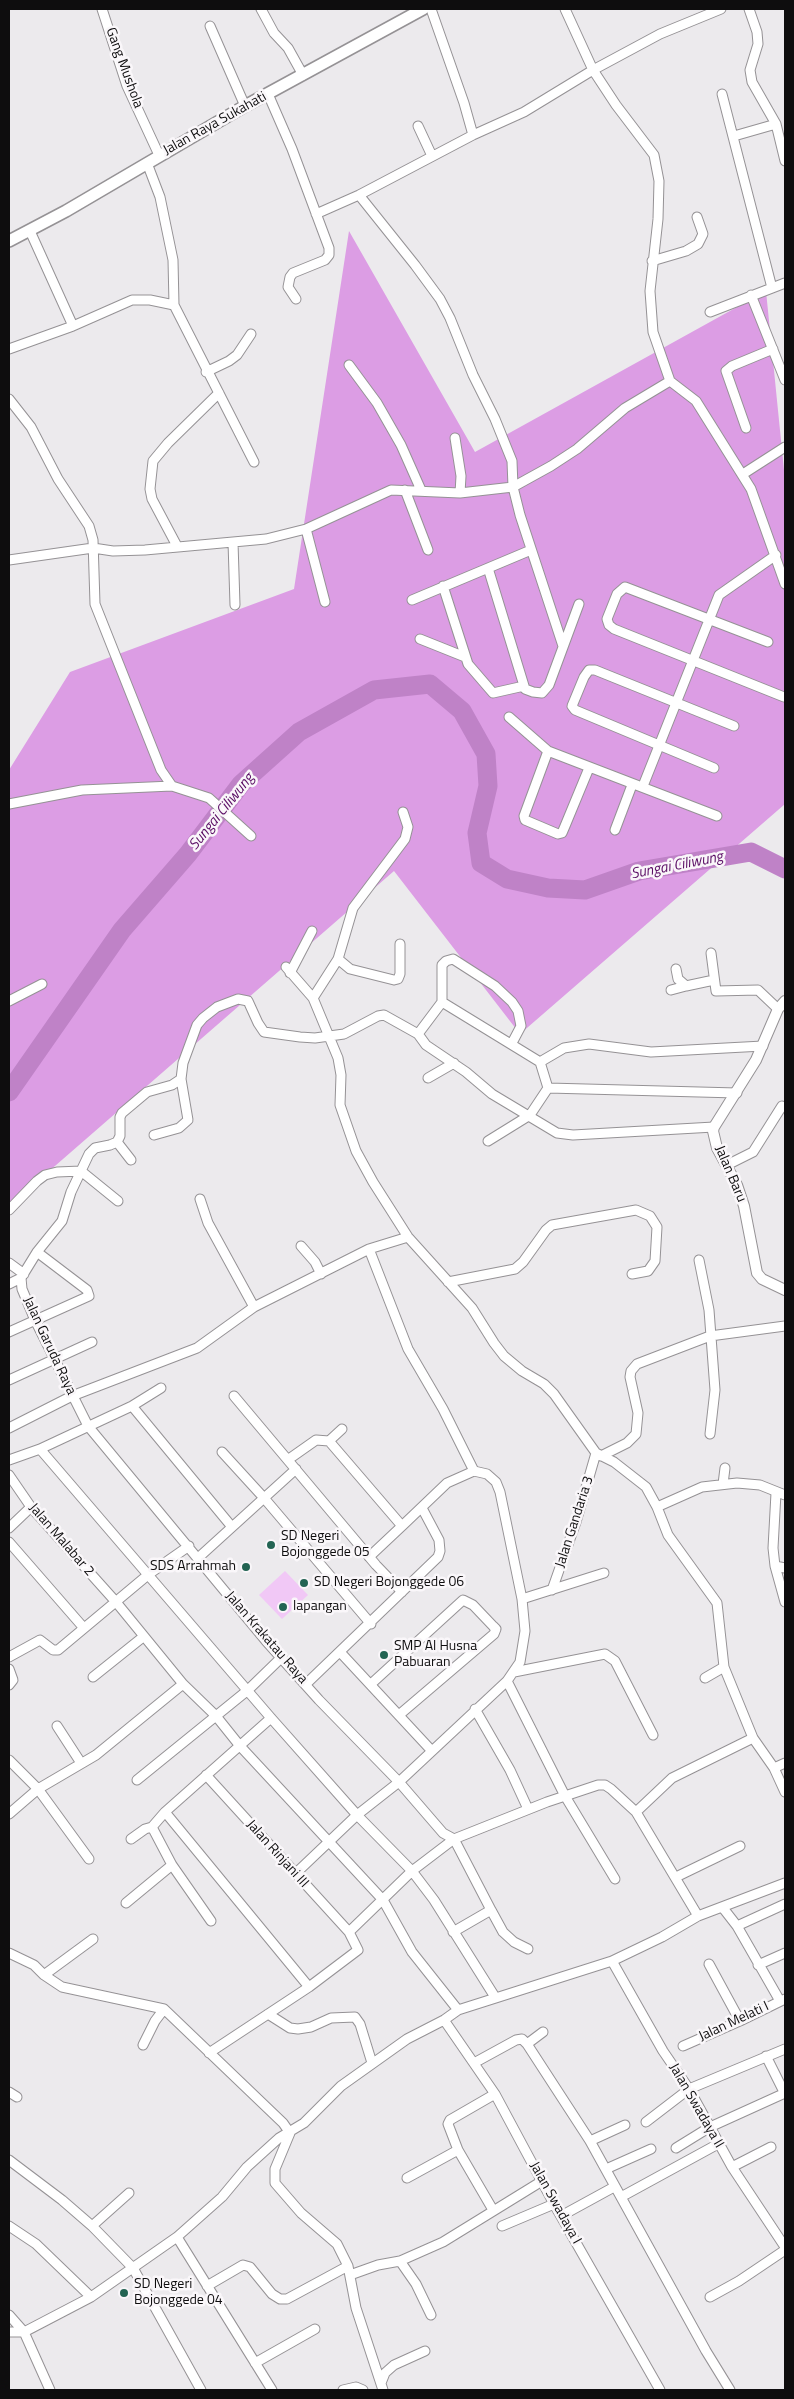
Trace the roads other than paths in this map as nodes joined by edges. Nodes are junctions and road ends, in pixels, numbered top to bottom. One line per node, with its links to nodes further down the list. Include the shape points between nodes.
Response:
1 (102, 9): 18 (street, Gang Mushola, via 127,86)
2 (261, 9): 10 (street)
3 (423, 9): 10 (main road, Jalan Raya Sukahati)
4 (431, 9): 16 (street)
5 (565, 9): 9 (street)
6 (721, 9): 9 (street, via 660,34)
7 (749, 9): 14 (street, via 758,44 750,70 752,82)
8 (210, 26): 13 (street)
9 (594, 70): 16 (street, via 524,112); 27 (street, via 654,155 659,180)
10 (303, 75): 11 (main road, Jalan Raya Sukahati)
11 (268, 94): 13 (main road, Jalan Raya Sukahati); 23 (street)
12 (722, 94): 17 (street)
13 (245, 106): 18 (main road, Jalan Raya Sukahati)
14 (776, 124): 17 (street); 20 (street)
15 (418, 126): 19 (street)
16 (473, 135): 19 (street)
17 (734, 136): 29 (street)
18 (159, 155): 21 (main road, Jalan Raya Sukahati)
19 (432, 156): 22 (street)
20 (785, 161)
21 (147, 163): 25 (main road, Jalan Raya Sukahati); 32 (street, via 160,197 173,260)
22 (359, 195): 23 (street); 49 (street, via 440,299 512,462)
23 (316, 214): 31 (street, via 329,255 325,260 293,273 288,287)
24 (698, 217): 27 (street, via 702,234 698,244)
25 (30, 231): 26 (main road, Jalan Raya Sukahati); 34 (street)
26 (9, 240)
27 (652, 261): 40 (street, via 653,332)
28 (785, 283): 29 (street)
29 (772, 288): 30 (street)
30 (751, 295): 33 (street); 37 (street)
31 (296, 298)
32 (174, 305): 34 (street, via 132,300); 39 (street)
33 (710, 312)
34 (72, 326): 36 (street)
35 (251, 334): 39 (street, via 238,355)
36 (9, 348)
37 (773, 349): 41 (street); 44 (street, via 726,371)
38 (349, 365): 51 (street, via 377,402 401,445)
39 (206, 372): 42 (street)
40 (670, 380): 48 (street, via 696,401); 49 (street, via 625,408 571,453)
41 (785, 380)
42 (218, 393): 47 (street); 55 (street, via 153,461 152,499)
43 (9, 402): 56 (street, via 31,428 58,479 89,526)
44 (746, 428)
45 (455, 438): 52 (street, via 461,476)
46 (785, 447): 48 (street)
47 (254, 462)
48 (743, 474): 59 (street)
49 (513, 487): 52 (street); 58 (street)
50 (405, 490): 51 (street); 53 (street, via 391,490); 57 (street)
51 (420, 490): 52 (street)
52 (460, 493)
53 (306, 528): 54 (street, via 266,539); 65 (street)
54 (233, 542): 55 (street); 67 (street)
55 (177, 546): 56 (street, via 113,551)
56 (93, 548): 60 (street); 84 (street, via 95,604 161,770)
57 (428, 550)
58 (531, 550): 61 (street); 71 (street)
59 (776, 554): 62 (street); 68 (street, via 719,596)
60 (9, 560)
61 (488, 568): 63 (street); 74 (street)
62 (785, 584)
63 (443, 586): 64 (street); 72 (street)
64 (412, 600)
65 (326, 602)
66 (579, 604): 71 (street)
67 (234, 605)
68 (708, 620): 70 (street); 73 (street); 73 (street, via 624,586 617,594 607,619 608,625 614,629)
69 (420, 639): 72 (street)
70 (768, 642)
71 (563, 646): 74 (street, via 545,692 533,692)
72 (466, 657): 74 (street, via 468,664 493,693)
73 (692, 660): 75 (street); 76 (street)
74 (524, 686)
75 (784, 696)
76 (676, 702): 78 (street); 79 (street); 79 (street, via 589,670 572,706 581,715)
77 (508, 718): 80 (street)
78 (734, 726)
79 (660, 745): 82 (street); 85 (street)
80 (548, 751): 81 (street); 81 (street, via 524,816 525,820 558,834 565,826)
81 (589, 768): 83 (street)
82 (714, 768)
83 (632, 785): 85 (street); 89 (street)
84 (172, 786): 86 (street, via 82,790); 90 (street, via 209,798)
85 (643, 786): 88 (street)
86 (9, 804)
87 (403, 812): 94 (street, via 408,827 405,839 353,908)
88 (717, 816)
89 (615, 830)
90 (251, 836)
91 (312, 931): 100 (street, via 288,970)
92 (400, 944): 94 (street, via 400,974 394,980 350,969)
93 (711, 953): 96 (street)
94 (338, 959): 100 (street)
95 (676, 968): 98 (street, via 678,979)
96 (714, 980): 98 (street); 104 (street, via 718,992 758,990)
97 (42, 984): 101 (street)
98 (686, 986): 99 (street)
99 (671, 990)
100 (313, 998): 106 (street)
101 (9, 1001)
102 (785, 1001): 104 (street, Jalan Baru)
103 (442, 1002): 105 (street); 107 (street); 107 (street, via 442,965 453,959 495,986 512,1002 518,1011 520,1026)
104 (778, 1009): 108 (street, Jalan Baru)
105 (418, 1034): 106 (street, via 384,1015 344,1034); 110 (street, via 426,1045)
106 (330, 1036): 112 (street, via 315,1038 264,1032 248,1001 231,1001 209,1012 197,1026 183,1063); 127 (street, via 341,1075 340,1105 356,1151)
107 (512, 1043): 109 (street)
108 (763, 1046): 109 (street, via 650,1052 589,1044 564,1048); 114 (street, Jalan Baru)
109 (540, 1062): 113 (street)
110 (454, 1063): 111 (street); 116 (street, via 492,1094)
111 (428, 1078)
112 (181, 1079): 118 (street, via 188,1120 179,1128); 120 (street, via 147,1092 127,1107 120,1117)
113 (548, 1088): 114 (street); 116 (street)
114 (737, 1093): 117 (street, Jalan Baru)
115 (782, 1106): 122 (street, via 753,1152)
116 (530, 1115): 117 (street, via 549,1130 573,1135); 119 (street)
117 (714, 1127): 122 (street, Jalan Baru, via 717,1148)
118 (154, 1134)
119 (488, 1141)
120 (117, 1142): 121 (street); 123 (street, via 95,1148)
121 (131, 1160)
122 (727, 1165): 138 (street, Jalan Baru, via 744,1206 756,1274)
123 (82, 1171): 125 (street); 126 (street, via 45,1175); 130 (street, via 62,1221)
124 (200, 1199): 139 (street, via 208,1223)
125 (118, 1201)
126 (9, 1210)
127 (408, 1237): 129 (street); 136 (street)
128 (301, 1246): 133 (street)
129 (369, 1249): 133 (street); 163 (street, via 408,1349)
130 (37, 1252): 135 (street); 140 (street, via 87,1290 89,1296)
131 (699, 1260): 143 (street, via 709,1310)
132 (9, 1263): 135 (street)
133 (321, 1274): 139 (street)
134 (632, 1274): 136 (street, via 648,1271 655,1261 657,1236 657,1227 650,1216 636,1210 552,1225 515,1269)
135 (22, 1276): 137 (street); 140 (street, Jalan Garuda Raya, via 22,1289)
136 (448, 1282): 158 (street, via 472,1308 504,1356 554,1394)
137 (9, 1284)
138 (785, 1290)
139 (254, 1307): 148 (street, via 197,1348)
140 (35, 1320): 142 (street); 145 (street, Jalan Garuda Raya)
141 (785, 1326): 143 (street)
142 (9, 1332)
143 (710, 1336): 154 (street, via 715,1390); 158 (street, via 637,1364 630,1377 638,1413 636,1434 627,1443)
144 (92, 1342): 145 (street)
145 (54, 1359): 146 (street); 148 (street, Jalan Garuda Raya)
146 (9, 1380)
147 (160, 1388): 150 (street)
148 (72, 1396): 151 (street, Jalan Garuda Raya); 152 (street)
149 (234, 1396): 159 (street)
150 (132, 1406): 151 (street); 173 (street)
151 (88, 1426): 156 (street); 176 (street, Jalan Krakatau Raya)
152 (9, 1428)
153 (342, 1429): 155 (street)
154 (710, 1434)
155 (329, 1441): 159 (street, via 316,1440); 172 (street)
156 (40, 1449): 160 (street); 182 (street)
157 (222, 1452): 168 (street)
158 (598, 1454): 170 (street, via 646,1487); 183 (street, Jalan Gandaria 3)
159 (289, 1459): 162 (street)
160 (9, 1460)
161 (725, 1468): 165 (street)
162 (296, 1469): 168 (street); 177 (street)
163 (474, 1471): 171 (street, via 447,1483); 185 (street, via 487,1474 496,1482 500,1492)
164 (9, 1475): 169 (street, Jalan Malabar 2)
165 (723, 1484): 166 (street, via 760,1485); 170 (street, via 702,1487)
166 (776, 1493): 167 (street); 179 (street)
167 (785, 1495)
168 (264, 1498): 173 (street); 188 (street)
169 (31, 1507): 174 (street); 186 (street, Jalan Malabar 2)
170 (657, 1507): 194 (street, via 668,1535 717,1603)
171 (422, 1508): 172 (street); 184 (street, via 439,1540 440,1551 434,1563)
172 (402, 1526): 177 (street)
173 (232, 1527): 178 (street)
174 (9, 1528)
175 (9, 1542): 189 (street)
176 (189, 1546): 178 (street, Jalan Krakatau Raya); 182 (street)
177 (369, 1557): 184 (street)
178 (198, 1558): 193 (street, Jalan Krakatau Raya)
179 (775, 1566): 180 (street); 187 (street)
180 (785, 1568)
181 (604, 1573): 183 (street)
182 (149, 1574): 186 (street); 204 (street)
183 (552, 1590): 185 (street)
184 (402, 1592): 188 (street)
185 (522, 1600): 196 (street, via 524,1648)
186 (116, 1602): 189 (street); 190 (street, Jalan Malabar 2)
187 (785, 1602)
188 (371, 1624): 191 (street)
189 (84, 1627): 192 (street, via 58,1650 40,1640)
190 (143, 1637): 197 (street); 200 (street, Jalan Malabar 2)
191 (340, 1652): 201 (street); 202 (street)
192 (9, 1657)
193 (282, 1657): 201 (street, Jalan Krakatau Raya); 204 (street)
194 (724, 1667): 198 (street); 211 (street)
195 (9, 1669): 203 (street, via 13,1680)
196 (514, 1672): 199 (street); 210 (street, via 605,1654 615,1661)
197 (93, 1678)
198 (705, 1678)
199 (507, 1681): 205 (street); 223 (street)
200 (183, 1684): 207 (street, Jalan Malabar 2); 215 (street, via 96,1755)
201 (306, 1684): 220 (street, Jalan Krakatau Raya)
202 (371, 1684): 206 (street); 206 (street, via 463,1600 496,1629)
203 (9, 1686)
204 (248, 1690): 207 (street); 208 (street)
205 (475, 1709): 213 (street); 224 (street)
206 (399, 1715): 213 (street)
207 (216, 1716): 212 (street, Jalan Malabar 2); 219 (street)
208 (272, 1718): 212 (street); 228 (street)
209 (57, 1726): 215 (street)
210 (653, 1735)
211 (753, 1738): 217 (street); 226 (street, via 672,1778)
212 (240, 1746): 218 (street); 232 (street, Jalan Malabar 2)
213 (431, 1750): 220 (street)
214 (9, 1760): 221 (street)
215 (81, 1763): 221 (street)
216 (785, 1763): 217 (street)
217 (774, 1768): 222 (street)
218 (206, 1775): 225 (street); 237 (street, Jalan Rinjani III)
219 (137, 1780)
220 (399, 1782): 228 (street); 231 (street, Jalan Krakatau Raya, via 443,1833)
221 (38, 1789): 227 (street); 234 (street)
222 (785, 1792)
223 (566, 1796): 224 (street); 226 (street, via 605,1785); 239 (street)
224 (528, 1809): 231 (street)
225 (165, 1812): 229 (street); 259 (street)
226 (636, 1812): 238 (street)
227 (9, 1814)
228 (357, 1814): 232 (street); 236 (street)
229 (152, 1827): 230 (street); 235 (street)
230 (131, 1839)
231 (454, 1839): 236 (street); 245 (street)
232 (330, 1842): 237 (street); 241 (street, Jalan Malabar 2)
233 (740, 1846): 238 (street)
234 (89, 1859)
235 (172, 1865): 242 (street); 247 (street)
236 (412, 1871): 241 (street); 250 (street)
237 (295, 1874): 249 (street, Jalan Rinjani III)
238 (676, 1877): 246 (street)
239 (615, 1879)
240 (785, 1883): 244 (street)
241 (383, 1900): 249 (street); 263 (street, Jalan Malabar 2, via 412,1952)
242 (126, 1903)
243 (785, 1904): 248 (street)
244 (723, 1908): 246 (street); 248 (street)
245 (491, 1910): 250 (street); 252 (street, via 503,1932)
246 (698, 1916): 255 (street)
247 (211, 1921)
248 (736, 1926): 257 (street)
249 (349, 1932): 259 (street, via 358,1950)
250 (453, 1932): 260 (street)
251 (93, 1939): 258 (street)
252 (528, 1949)
253 (785, 1953): 257 (street)
254 (9, 1954): 258 (street, via 34,1965)
255 (612, 1961): 260 (street); 276 (street, Jalan Swadaya II)
256 (709, 1964): 266 (street)
257 (758, 1965): 261 (street)
258 (44, 1975): 262 (street, via 62,1987)
259 (309, 1987): 264 (street)
260 (495, 1997): 263 (street)
261 (783, 2000): 266 (street, Jalan Melati I)
262 (164, 2009): 269 (street); 272 (street)
263 (458, 2010): 265 (street)
264 (268, 2014): 272 (street); 274 (street, via 290,2028 298,2029 331,2018 355,2017)
265 (444, 2020): 274 (street, via 407,2039); 275 (street, Jalan Swadaya I)
266 (740, 2021): 270 (street, Jalan Melati I)
267 (543, 2032): 268 (street)
268 (527, 2044): 275 (street, via 522,2039 516,2040); 283 (street)
269 (143, 2045)
270 (682, 2046)
271 (785, 2049): 273 (street)
272 (210, 2053): 282 (street)
273 (766, 2056): 276 (street); 278 (street)
274 (372, 2063): 282 (street, via 341,2086)
275 (474, 2063): 277 (street, Jalan Swadaya I)
276 (688, 2089): 279 (street); 281 (street, Jalan Swadaya II)
277 (495, 2094): 288 (street, via 450,2120 448,2124); 293 (street, Jalan Swadaya I)
278 (785, 2094): 281 (street)
279 (646, 2122)
280 (625, 2125): 283 (street)
281 (710, 2126): 284 (street, Jalan Swadaya II); 286 (street)
282 (290, 2133): 303 (street, via 278,2138 247,2167 222,2197); 307 (street, via 275,2169 275,2183 301,2213 337,2244)
283 (590, 2141): 291 (street)
284 (718, 2144): 290 (street, Jalan Swadaya II); 296 (street)
285 (771, 2147): 290 (street)
286 (676, 2148)
287 (651, 2149): 291 (street)
288 (458, 2150): 292 (street); 298 (street)
289 (9, 2160): 301 (street)
290 (732, 2167): 304 (street, Jalan Swadaya II)
291 (606, 2169): 294 (street)
292 (407, 2178)
293 (542, 2181): 297 (street, Jalan Swadaya I); 298 (street)
294 (614, 2187): 296 (street); 299 (street)
295 (129, 2193): 301 (street)
296 (621, 2197): 325 (street)
297 (554, 2204): 299 (street, Jalan Swadaya I); 302 (street)
298 (493, 2210): 305 (street, via 443,2242)
299 (561, 2216): 324 (street, Jalan Swadaya I)
300 (9, 2226): 309 (street, via 36,2244)
301 (92, 2226): 306 (street)
302 (502, 2226)
303 (177, 2237): 306 (street); 308 (street)
304 (785, 2248): 310 (street)
305 (400, 2261): 307 (street); 312 (street)
306 (133, 2268): 309 (street); 320 (street)
307 (349, 2270): 308 (street, via 287,2299 272,2294 250,2267 243,2265); 318 (street, via 356,2308)
308 (207, 2286): 317 (street)
309 (90, 2297): 315 (street)
310 (710, 2297)
311 (9, 2315): 315 (street)
312 (431, 2315)
313 (316, 2329): 317 (street)
314 (9, 2332): 315 (street)
315 (24, 2332): 319 (street)
316 (425, 2351): 318 (street, via 394,2365 385,2373)
317 (255, 2363): 321 (street)
318 (382, 2387)
319 (50, 2390)
320 (201, 2390)
321 (272, 2390)
322 (343, 2390): 323 (street, via 356,2387)
323 (364, 2390)
324 (660, 2390)
325 (730, 2390)

